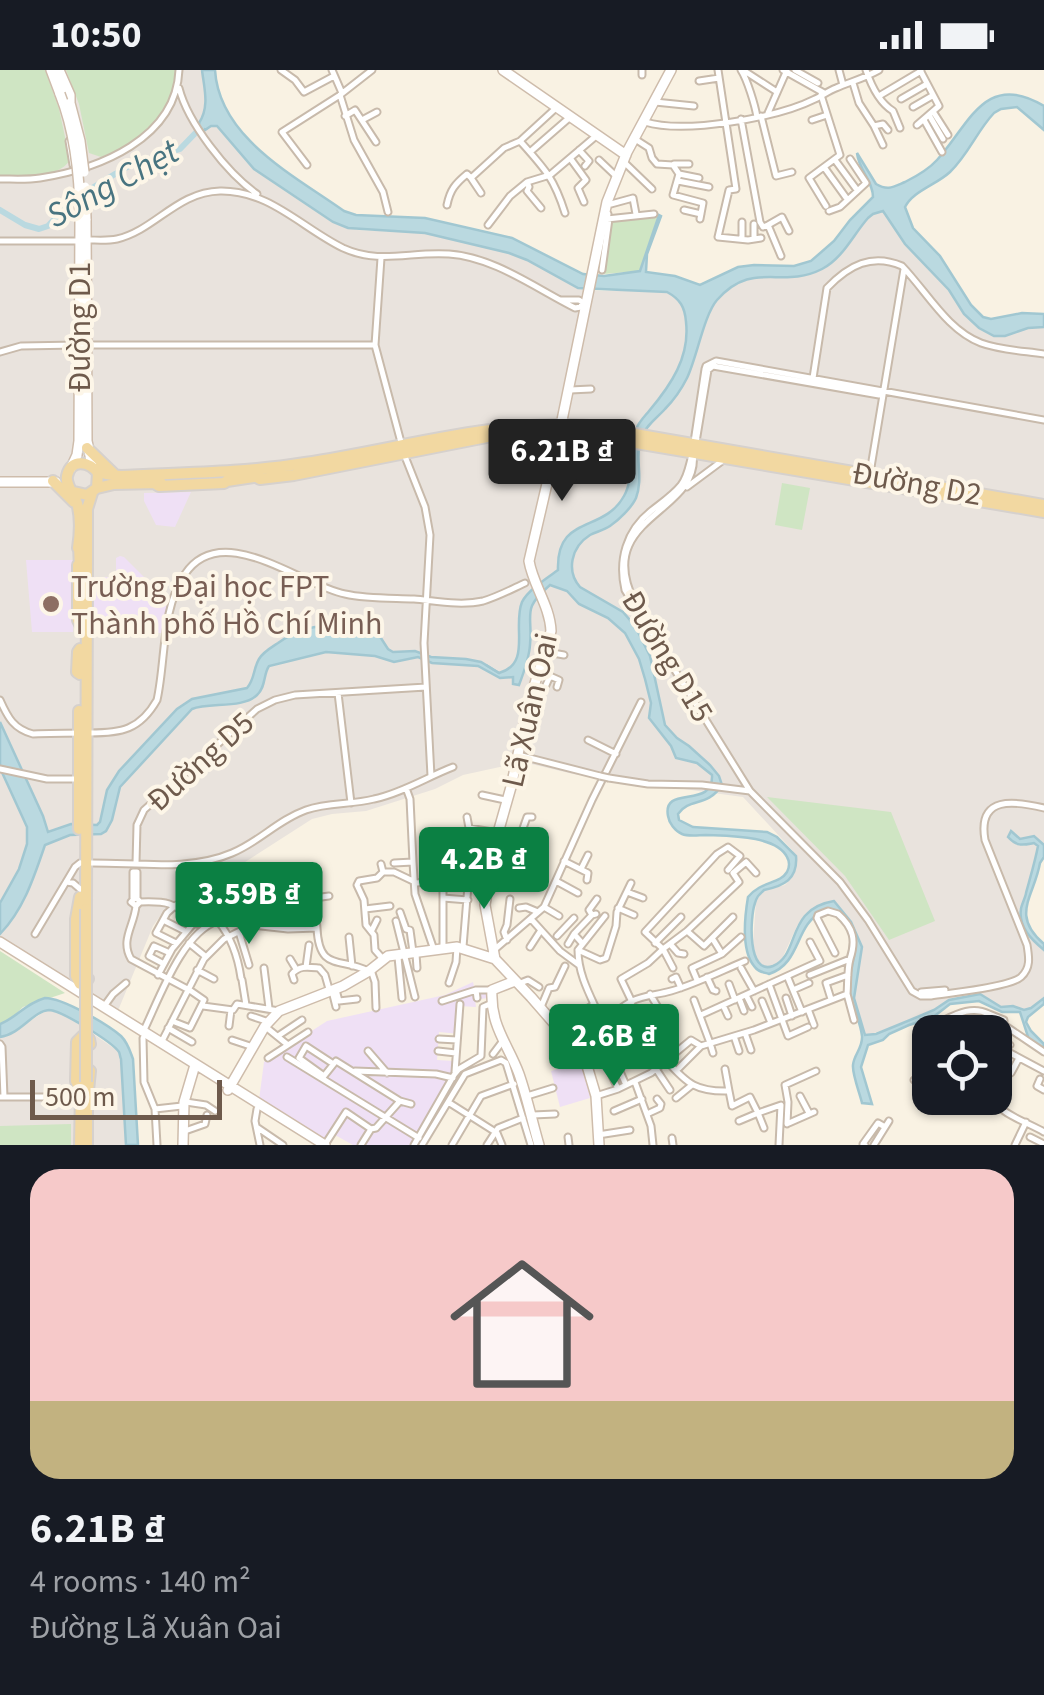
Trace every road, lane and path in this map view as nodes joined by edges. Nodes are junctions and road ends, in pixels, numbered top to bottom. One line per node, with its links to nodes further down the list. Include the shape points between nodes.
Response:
1 (51, 70): 28 (main road, Đường D1)
2 (59, 70): 28 (main road, Đường D1)
3 (180, 70): 21 (street)
4 (281, 70): 14 (street, via 304,92)
5 (372, 70): 24 (street)
6 (503, 70): 33 (main road)
7 (671, 70): 30 (main road)
8 (718, 70): 16 (street)
9 (788, 70): 18 (street); 23 (street); 25 (street)
10 (838, 70): 22 (street)
11 (880, 70): 15 (street)
12 (743, 71): 23 (street); 40 (street)
13 (920, 71): 20 (street); 26 (street)
14 (333, 72): 24 (street)
15 (867, 73): 19 (street); 26 (street)
16 (720, 78): 17 (street); 46 (street)
17 (699, 81)
18 (818, 83)
19 (853, 83): 22 (street); 48 (street)
20 (927, 84): 27 (street); 29 (street)
21 (178, 85): 34 (street); 35 (street)
22 (843, 85): 25 (street)
23 (777, 92): 40 (street)
24 (341, 94): 39 (street); 69 (street, via 282,132)
25 (823, 94): 38 (street); 40 (street)
26 (879, 96): 49 (street)
27 (933, 96): 32 (street); 37 (street)
28 (67, 97): 68 (street); 72 (street); 106 (main road, Đường D1, bridge, via 83,160)
29 (900, 99)
30 (654, 102): 31 (street); 45 (main road)
31 (694, 106)
32 (912, 107)
33 (556, 108): 41 (main road); 54 (street)
34 (169, 109): 35 (street); 68 (street, via 119,154)
35 (185, 110): 74 (street)
36 (378, 112): 43 (street)
37 (931, 113): 47 (street); 52 (street); 59 (street)
38 (827, 114): 44 (street); 61 (street)
39 (346, 116): 43 (street, via 355,110); 95 (street)
40 (762, 116): 42 (street); 73 (street, via 776,176)
41 (569, 117): 51 (main road); 58 (street)
42 (742, 119): 46 (street); 103 (street, via 760,222)
43 (362, 120): 55 (street)
44 (812, 120)
45 (645, 122): 46 (street); 53 (main road)
46 (726, 122): 105 (street, via 736,189 729,190 718,236)
47 (917, 125)
48 (874, 126): 50 (street); 56 (street)
49 (900, 128)
50 (888, 130)
51 (596, 136): 57 (street); 65 (main road)
52 (945, 137)
53 (635, 139): 65 (main road); 66 (street, via 657,164)
54 (520, 141): 58 (street); 77 (street)
55 (376, 142)
56 (884, 145)
57 (580, 149): 60 (street); 62 (street); 70 (street)
58 (530, 152): 75 (street)
59 (942, 152)
60 (590, 156)
61 (837, 157): 71 (street); 85 (street)
62 (570, 158): 75 (street); 90 (street, via 586,180 578,188)
63 (850, 158): 85 (street, via 866,183)
64 (599, 160): 76 (street)
65 (626, 160): 76 (main road); 84 (street); 91 (street)
66 (671, 164): 67 (street); 78 (street)
67 (689, 164)
68 (89, 165): 72 (street)
69 (307, 165)
70 (585, 166)
71 (824, 167): 89 (street); 89 (street, via 809,178 828,209)
72 (74, 170): 80 (street)
73 (792, 172)
74 (234, 175): 86 (street); 88 (street)
75 (550, 175): 81 (street); 96 (street)
76 (617, 177): 124 (main road, via 602,218)
77 (471, 178): 87 (street); 92 (street, via 466,174 454,184)
78 (678, 178): 79 (street); 82 (street); 94 (street, via 672,195 703,203 700,217)
79 (700, 178)
80 (0, 180)
81 (530, 180): 83 (street); 93 (street, via 527,191); 102 (street)
82 (708, 187)
83 (538, 188)
84 (652, 189)
85 (857, 190): 89 (street)
86 (230, 191): 88 (street); 106 (street, via 190,197 122,237)
87 (481, 194)
88 (264, 198): 109 (street, via 340,246)
89 (847, 199)
90 (584, 202)
91 (610, 204): 97 (street, via 633,198); 99 (street)
92 (447, 205)
93 (541, 208)
94 (684, 210)
95 (388, 212)
96 (565, 213)
97 (636, 214)
98 (654, 214): 99 (street)
99 (608, 219): 111 (street)
100 (742, 222): 105 (street)
101 (754, 224): 105 (street, via 757,238)
102 (488, 225)
103 (768, 225): 104 (street, via 782,217); 108 (street)
104 (789, 231)
105 (742, 239)
106 (83, 240): 107 (street); 115 (main road, Đường D1)
107 (0, 241)
108 (781, 256)
109 (381, 258): 114 (street, via 475,259); 116 (street)
110 (904, 268): 112 (street); 113 (street); 119 (street, via 869,260 827,288)
111 (602, 270)
112 (920, 284): 113 (street, via 909,282); 118 (street, via 968,336)
113 (901, 290): 122 (street)
114 (561, 300)
115 (84, 345): 116 (street); 117 (street); 128 (main road, Đường D1)
116 (375, 345): 127 (street)
117 (0, 352)
118 (1044, 354)
119 (812, 378): 122 (street); 125 (street, via 712,362 705,369)
120 (591, 389): 121 (street)
121 (570, 390)
122 (883, 393): 123 (street); 125 (street, via 713,366); 138 (street)
123 (1044, 420)
124 (564, 428): 125 (main road, Đường D2); 126 (main road, Đường D2); 126 (main road, Đường D2, via 520,425); 134 (main road)
125 (695, 444): 130 (main road, Đường D2); 141 (street, Đường D15); 142 (street, Đường D15)
126 (419, 446): 127 (main road, Đường D2)
127 (403, 450): 129 (main road, Đường D2); 146 (street, via 429,526)
128 (82, 452): 132 (main road, Đường D1); 136 (main road, Đường D1); 137 (main road); 139 (main road)
129 (388, 452): 131 (main road, Đường D2); 131 (main road, Đường D2)
130 (729, 456): 138 (main road, Đường D2); 138 (main road, Đường D2, via 790,461); 141 (street)
131 (313, 466): 133 (main road, Đường D2)
132 (94, 467): 136 (main road, via 83,462); 137 (main road, Đường D2); 143 (main road, via 100,478)
133 (244, 475): 137 (main road, Đường D2); 137 (main road, Đường D2, via 154,484)
134 (549, 475): 135 (street); 145 (main road)
135 (574, 478)
136 (70, 480): 139 (main road); 143 (main road)
137 (115, 480): 143 (main road); 143 (main road, Đường D2)
138 (864, 480): 144 (main road, Đường D2); 144 (main road, Đường D2)
139 (52, 481): 140 (main road); 143 (main road)
140 (0, 482)
141 (684, 489): 142 (street, Đường D15)
142 (675, 494): 166 (street, Đường D15, via 635,534 625,569 628,586)
143 (89, 503): 147 (main road); 147 (main road, via 79,546)
144 (1041, 510)
145 (529, 580): 146 (street, via 483,600); 149 (main road, Lã Xuân Oai, via 551,626)
146 (426, 600): 151 (street); 156 (street, via 343,594 248,556 210,554 190,567 175,594 154,706 124,732)
147 (83, 619): 148 (main road)
148 (83, 644): 154 (main road); 154 (main road)
149 (544, 652): 150 (street); 159 (main road, Lã Xuân Oai)
150 (564, 656)
151 (426, 687): 152 (street, Đường D5); 163 (street)
152 (338, 693): 169 (street); 185 (street, Đường D5, via 286,697 248,715 144,810 136,826)
153 (0, 700): 156 (street, via 22,731)
154 (83, 701): 156 (main road); 156 (main road)
155 (641, 702): 158 (street)
156 (83, 733): 164 (main road); 171 (main road)
157 (588, 740): 158 (street)
158 (618, 752): 160 (street); 183 (street)
159 (518, 755): 166 (street, bridge, via 609,778); 168 (main road, Lã Xuân Oai)
160 (631, 755)
161 (453, 766): 163 (street)
162 (0, 769): 164 (street)
163 (432, 776): 165 (street)
164 (79, 780): 171 (main road)
165 (406, 788): 169 (street); 182 (street)
166 (752, 791): 170 (street, Đường D15, via 846,884 915,989 925,993 1012,978 1024,966 1023,944 980,836 986,812 996,803 1010,799)
167 (482, 795): 168 (street)
168 (508, 801): 175 (main road, Lã Xuân Oai)
169 (351, 802): 185 (street, via 299,813 215,859)
170 (1044, 807)
171 (85, 815): 184 (main road)
172 (467, 817): 175 (street, via 468,828)
173 (532, 817): 174 (street)
174 (522, 831): 176 (street); 179 (street)
175 (498, 833): 177 (main road, Lã Xuân Oai)
176 (535, 834)
177 (494, 847): 179 (street); 270 (main road, Lã Xuân Oai, via 486,905)
178 (440, 852): 193 (street)
179 (517, 853): 188 (street)
180 (588, 855): 189 (street)
181 (743, 859): 190 (street); 191 (street); 192 (street, via 728,847); 239 (street, via 733,874 739,882)
182 (413, 862): 187 (street); 197 (street)
183 (564, 862): 189 (street); 195 (street)
184 (83, 863): 185 (street); 196 (street); 212 (main road)
185 (136, 863)
186 (696, 863): 192 (street)
187 (394, 864)
188 (510, 867)
189 (581, 869): 194 (street)
190 (728, 870)
191 (756, 873)
192 (698, 874): 256 (street, via 645,932)
193 (443, 879): 197 (street); 208 (street); 213 (street, via 469,876)
194 (587, 880)
195 (556, 881): 203 (street); 219 (street)
196 (66, 882): 212 (street); 244 (street)
197 (415, 883): 218 (street, via 382,868 377,878 358,883); 264 (street, via 418,907)
198 (631, 883): 202 (street)
199 (198, 889): 205 (street); 215 (street); 215 (street, via 206,881 219,892 224,902)
200 (313, 890): 207 (street)
201 (298, 891): 234 (street)
202 (627, 892): 209 (street); 217 (street)
203 (578, 893)
204 (329, 896): 207 (street)
205 (190, 897): 214 (street); 222 (street)
206 (385, 897): 218 (street, via 388,906)
207 (314, 898): 235 (street)
208 (443, 898): 213 (street); 264 (street)
209 (643, 898)
210 (510, 899): 250 (street)
211 (597, 899): 245 (street)
212 (82, 900): 212 (main road, via 76,919 76,976 82,984 89,976 90,920); 409 (main road, bridge)
213 (468, 900): 263 (street)
214 (178, 906): 229 (street); 233 (street); 290 (street, via 137,901 125,940 138,965)
215 (216, 907): 222 (street)
216 (518, 908): 219 (street)
217 (618, 908): 225 (street); 265 (street, via 606,958)
218 (364, 909): 236 (street)
219 (541, 909): 223 (street); 231 (street)
220 (400, 912): 267 (street, via 410,930)
221 (286, 913): 237 (street)
222 (205, 914): 233 (street)
223 (560, 916)
224 (605, 916): 255 (street)
225 (634, 916)
226 (681, 916): 256 (street)
227 (732, 917): 239 (street, via 704,946)
228 (574, 918): 246 (street)
229 (162, 920): 240 (street); 241 (street)
230 (377, 920): 236 (street)
231 (531, 920): 238 (street); 250 (street)
232 (396, 921): 267 (street)
233 (194, 922): 240 (street)
234 (306, 927): 235 (street); 237 (street)
235 (317, 928): 281 (street, via 322,952)
236 (369, 928): 243 (street); 276 (street)
237 (288, 929): 242 (street, via 256,925)
238 (540, 930): 262 (street); 280 (street)
239 (688, 930): 258 (street)
240 (185, 931): 253 (street)
241 (156, 932): 253 (street); 261 (street)
242 (239, 932): 247 (street); 279 (street)
243 (360, 932)
244 (35, 934)
245 (574, 934): 255 (street); 257 (street)
246 (557, 936)
247 (227, 937): 254 (street, via 218,921 211,922); 273 (street); 327 (street)
248 (349, 937): 281 (street)
249 (742, 937): 272 (street)
250 (507, 940): 270 (street)
251 (714, 941): 272 (street)
252 (810, 942): 291 (street, via 820,961)
253 (176, 943): 268 (street)
254 (189, 943): 273 (street); 296 (street)
255 (582, 943): 265 (street)
256 (655, 943): 266 (street)
257 (568, 944)
258 (671, 944): 266 (street); 271 (street)
259 (0, 945): 274 (main road)
260 (309, 945): 283 (street)
261 (154, 946): 268 (street); 278 (street, via 149,956)
262 (530, 946)
263 (460, 947): 264 (main road); 270 (main road, via 474,955); 301 (street)
264 (438, 949): 267 (main road)
265 (578, 950): 280 (street)
266 (663, 950): 286 (street); 323 (street, via 622,979)
267 (408, 952): 276 (main road); 285 (street); 314 (street); 316 (street)
268 (170, 953): 278 (street)
269 (835, 953): 277 (street, via 817,916 828,911 852,933)
270 (494, 954): 299 (main road)
271 (684, 954)
272 (722, 954): 298 (street, via 692,968)
273 (205, 956): 288 (street)
274 (19, 957): 331 (main road); 359 (main road)
275 (290, 959): 287 (street)
276 (384, 959): 289 (main road)
277 (850, 960): 292 (street); 308 (street)
278 (164, 964): 290 (street)
279 (249, 965)
280 (579, 965): 326 (street)
281 (352, 966): 289 (street)
282 (566, 966): 333 (street)
283 (306, 967): 287 (street); 309 (street, via 323,970)
284 (264, 968): 336 (street)
285 (417, 968)
286 (673, 968)
287 (296, 969): 297 (street)
288 (197, 970): 294 (street); 306 (street)
289 (370, 971): 309 (main road); 332 (street)
290 (158, 975): 296 (street)
291 (788, 976): 303 (street); 308 (street)
292 (848, 976): 313 (street); 319 (street, via 826,982)
293 (707, 977): 298 (street); 310 (street); 311 (street, via 743,964)
294 (214, 979)
295 (672, 979): 305 (street)
296 (168, 980): 306 (street); 359 (street)
297 (294, 980)
298 (697, 981): 305 (street)
299 (517, 982): 304 (street); 307 (main road); 333 (main road)
300 (126, 983): 331 (street)
301 (449, 983)
302 (729, 984): 317 (street)
303 (769, 984): 311 (street); 346 (street)
304 (539, 986)
305 (681, 988): 312 (street)
306 (187, 989): 329 (street, via 204,999); 347 (street)
307 (492, 990): 322 (street); 324 (main road)
308 (792, 990): 337 (street)
309 (333, 991): 315 (street, via 339,1001); 330 (street); 336 (main road)
310 (716, 991)
311 (754, 991): 317 (street)
312 (650, 994): 323 (street); 338 (street)
313 (847, 994): 319 (street); 349 (street)
314 (415, 997)
315 (358, 998)
316 (402, 998)
317 (740, 998): 328 (street); 334 (street)
318 (786, 998): 345 (street)
319 (831, 999): 337 (street)
320 (694, 1000): 340 (street)
321 (762, 1000): 350 (street)
322 (442, 1002)
323 (632, 1002): 352 (street)
324 (492, 1003): 367 (main road); 399 (street, via 483,1007 481,1056)
325 (460, 1004): 365 (street)
326 (593, 1004): 343 (street); 352 (street)
327 (246, 1005): 335 (street); 336 (street)
328 (723, 1005): 340 (street); 344 (street)
329 (203, 1006): 335 (street); 347 (street, via 190,1028)
330 (336, 1007)
331 (104, 1008): 359 (main road)
332 (376, 1008)
333 (541, 1008): 374 (main road)
334 (748, 1009)
335 (232, 1010): 353 (street)
336 (274, 1010): 351 (main road)
337 (805, 1011): 345 (street); 346 (street, via 811,1026 788,1036)
338 (662, 1014)
339 (989, 1014): 341 (street)
340 (701, 1015): 369 (street)
341 (958, 1015)
342 (251, 1016): 351 (street)
343 (575, 1016)
344 (728, 1016)
345 (792, 1016): 346 (street)
346 (782, 1019): 350 (street)
347 (172, 1020): 354 (street)
348 (302, 1020): 360 (street)
349 (854, 1020)
350 (771, 1023): 358 (street)
351 (266, 1024): 360 (street); 373 (main road)
352 (602, 1025): 363 (street); 374 (street)
353 (229, 1026)
354 (168, 1028): 366 (street); 368 (street)
355 (1012, 1030): 379 (street)
356 (308, 1032): 371 (street)
357 (645, 1032): 389 (street, via 641,1047)
358 (746, 1033): 361 (street); 375 (street)
359 (143, 1035): 368 (main road); 391 (main road); 426 (street, via 144,1082)
360 (278, 1036): 371 (street)
361 (734, 1036): 369 (street); 378 (street)
362 (439, 1039): 365 (street)
363 (606, 1039): 386 (street, via 622,1034); 404 (street)
364 (232, 1040): 373 (street)
365 (457, 1040): 380 (street)
366 (192, 1042)
367 (502, 1042): 383 (street); 417 (main road)
368 (160, 1043): 391 (main road)
369 (710, 1043): 372 (street); 381 (street)
370 (0, 1044): 416 (street)
371 (288, 1044): 385 (street)
372 (701, 1046): 389 (street, via 691,1040); 392 (street)
373 (252, 1048): 405 (main road)
374 (578, 1049): 414 (main road)
375 (751, 1050)
376 (368, 1051): 398 (street)
377 (438, 1051): 380 (street)
378 (739, 1051)
379 (1044, 1052)
380 (456, 1053): 399 (street)
381 (713, 1053)
382 (1012, 1053): 387 (street)
383 (493, 1054)
384 (287, 1057): 437 (street)
385 (268, 1058)
386 (635, 1058)
387 (1019, 1058): 395 (street); 397 (street)
388 (332, 1063): 388 (street, via 324,1076 299,1058 306,1046); 394 (street)
389 (661, 1064): 402 (street); 407 (street); 410 (street)
390 (607, 1065): 408 (street)
391 (194, 1067): 405 (main road); 424 (main road)
392 (679, 1068)
393 (726, 1069): 412 (street)
394 (352, 1070): 398 (street); 422 (street)
395 (1012, 1070)
396 (816, 1071): 440 (street, via 785,1084)
397 (1044, 1071)
398 (386, 1073): 399 (street)
399 (453, 1076): 450 (street)
400 (1040, 1079): 411 (street, via 1037,1086)
401 (708, 1080): 407 (street)
402 (635, 1082): 404 (street); 420 (street)
403 (514, 1084): 423 (street, via 501,1060 465,1074); 434 (street, via 481,1096); 436 (street)
404 (626, 1085): 408 (street)
405 (229, 1088): 427 (main road); 460 (main road)
406 (552, 1088): 417 (street)
407 (699, 1088): 412 (street); 419 (street)
408 (618, 1089): 414 (street)
409 (83, 1090): 409 (main road, via 90,1082 89,1039 83,1036 76,1044 76,1080); 416 (street); 454 (main road)
410 (670, 1090)
411 (1044, 1090)
412 (728, 1091): 418 (street, via 732,1106)
413 (758, 1093): 418 (street)
414 (596, 1096): 452 (main road)
415 (800, 1096): 440 (street, via 811,1112)
416 (2, 1097)
417 (525, 1097): 436 (main road)
418 (750, 1097): 430 (street)
419 (676, 1098)
420 (642, 1099): 429 (street); 432 (street)
421 (656, 1099): 432 (street, via 660,1108)
422 (400, 1101): 425 (street); 437 (street)
423 (448, 1102): 434 (street); 463 (street)
424 (183, 1104): 426 (street); 428 (street); 446 (main road)
425 (411, 1104)
426 (155, 1108): 455 (street)
427 (258, 1109): 441 (street); 459 (main road)
428 (215, 1111)
429 (614, 1111)
430 (758, 1113): 438 (street); 443 (street); 444 (street, via 781,1105)
431 (555, 1114): 436 (street)
432 (647, 1114): 469 (street)
433 (208, 1115): 446 (street, via 205,1124)
434 (470, 1115): 447 (street); 464 (street)
435 (1012, 1115): 439 (street)
436 (527, 1116): 447 (street); 467 (main road)
437 (386, 1117): 442 (street); 450 (street)
438 (739, 1121)
439 (1026, 1122): 448 (street); 473 (street)
440 (788, 1124): 444 (street)
441 (258, 1128): 457 (street); 458 (street)
442 (370, 1128): 460 (street, via 346,1112); 461 (street)
443 (764, 1128)
444 (779, 1128): 470 (street)
445 (630, 1130): 452 (street)
446 (182, 1132): 456 (main road)
447 (496, 1132): 465 (street); 466 (street)
448 (1044, 1132)
449 (568, 1137): 468 (street)
450 (419, 1138): 462 (street)
451 (1030, 1138): 453 (street)
452 (598, 1140)
453 (1044, 1144)
454 (83, 1145)
455 (157, 1145)
456 (183, 1145)
457 (260, 1145)
458 (283, 1145)
459 (315, 1145)
460 (324, 1145)
461 (361, 1145)
462 (414, 1145)
463 (422, 1145)
464 (452, 1145)
465 (487, 1145)
466 (502, 1145)
467 (535, 1145)
468 (569, 1145)
469 (653, 1145)
470 (779, 1145)
471 (865, 1145): 472 (street, via 878,1123 887,1124)
472 (874, 1145)
473 (1015, 1145)

